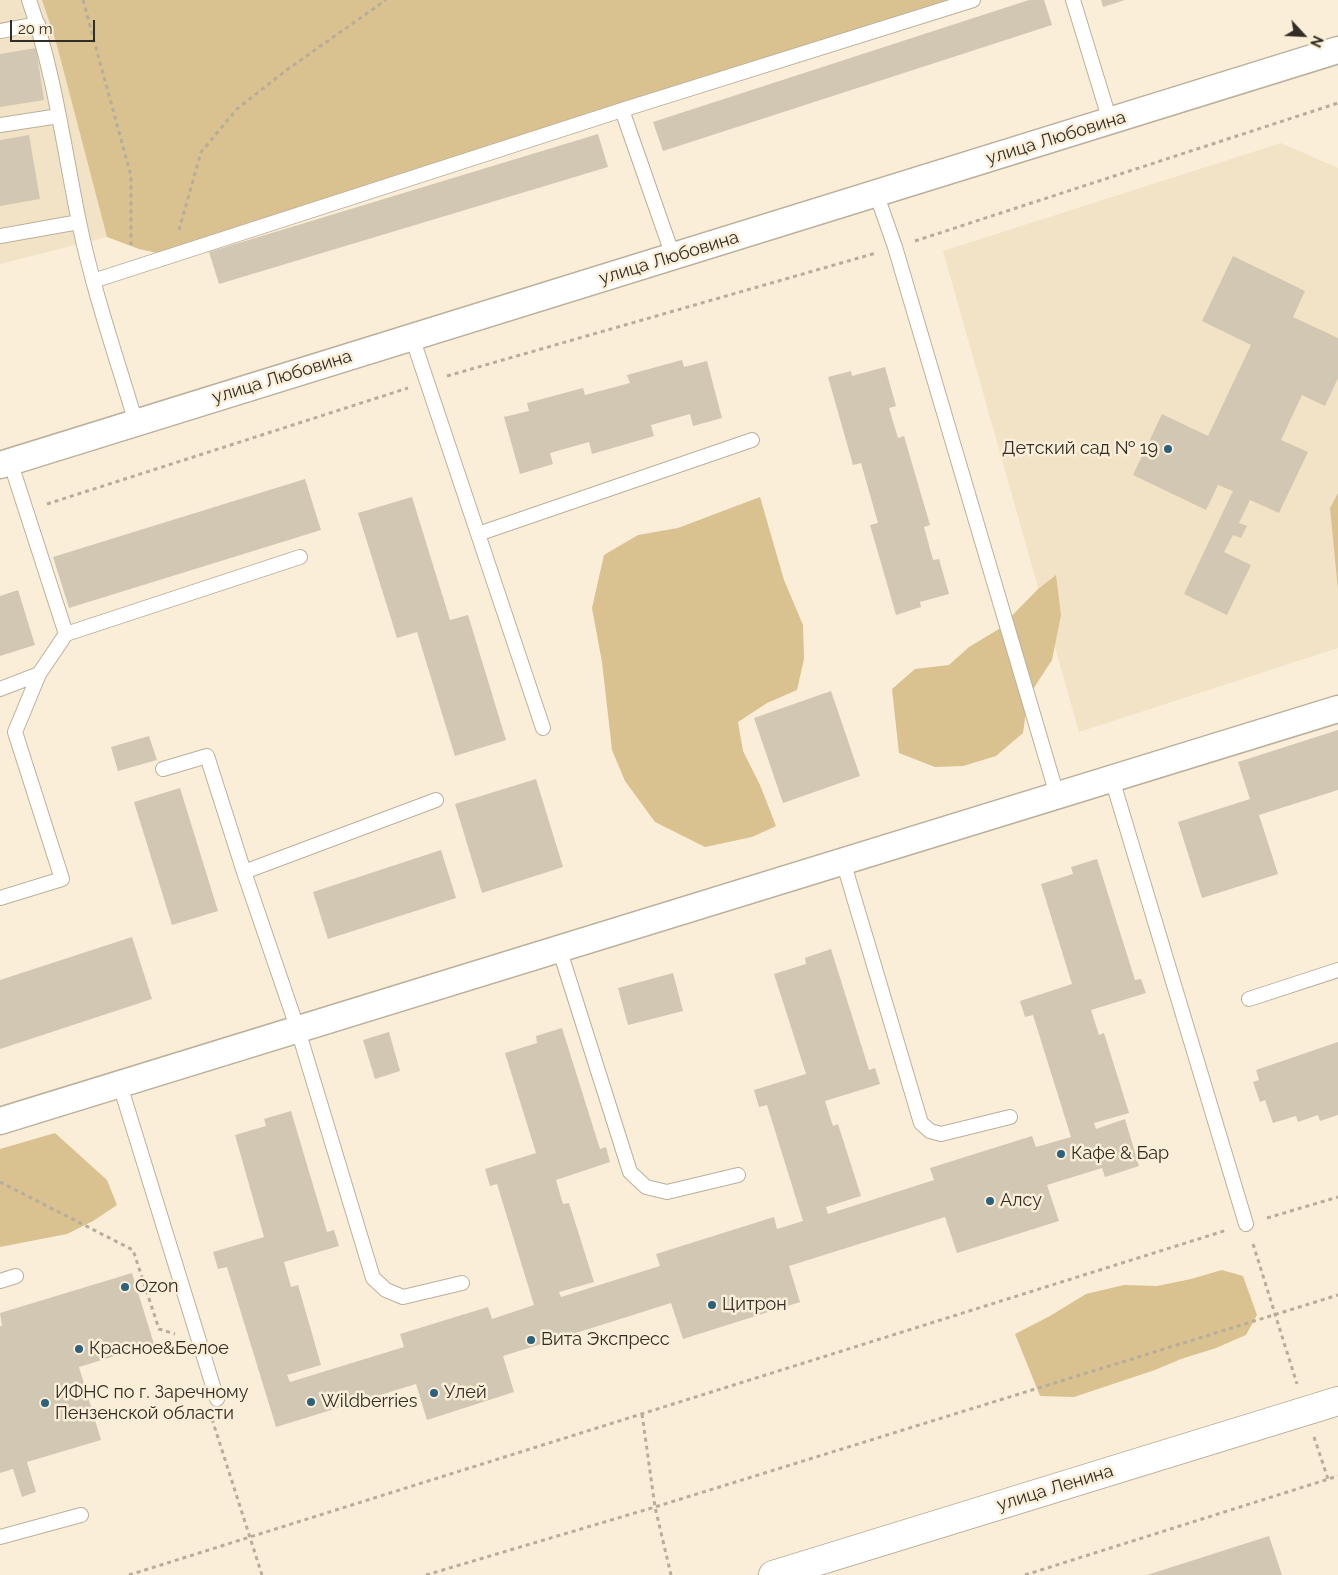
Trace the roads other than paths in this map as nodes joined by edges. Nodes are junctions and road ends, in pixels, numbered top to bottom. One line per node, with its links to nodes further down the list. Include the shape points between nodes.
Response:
1 (29, 0): 4 (lane)
2 (973, 0): 7 (lane)
3 (1073, 0): 9 (lane)
4 (38, 24): 5 (lane); 8 (lane)
5 (0, 31)
6 (1338, 50): 9 (street, улица Любовина)
7 (622, 110): 14 (lane); 15 (lane)
8 (59, 116): 10 (lane); 12 (lane)
9 (1110, 121): 11 (street, улица Любовина)
10 (0, 125)
11 (876, 194): 14 (street, улица Любовина); 29 (lane, via 895,248)
12 (79, 222): 13 (lane); 15 (lane)
13 (0, 236)
14 (673, 256): 16 (street, улица Любовина)
15 (93, 281): 17 (lane)
16 (412, 337): 17 (street, улица Любовина); 20 (lane)
17 (136, 422): 19 (street, улица Любовина)
18 (752, 440): 20 (lane)
19 (5, 463): 22 (lane, via 26,510)
20 (478, 534): 26 (lane)
21 (300, 557): 22 (lane)
22 (66, 634): 23 (lane)
23 (39, 674): 24 (lane); 33 (lane, via 15,732 62,879)
24 (0, 689)
25 (1338, 709): 28 (street)
26 (543, 728)
27 (163, 769): 32 (lane, via 207,756)
28 (1112, 779): 29 (street); 42 (lane)
29 (1057, 795): 31 (street)
30 (436, 800): 32 (lane)
31 (843, 861): 34 (street); 39 (lane, via 921,1123 930,1131 942,1134)
32 (244, 872): 37 (lane)
33 (0, 898)
34 (559, 948): 37 (street); 41 (lane, via 630,1172 646,1187 666,1192)
35 (1338, 970): 36 (lane)
36 (1249, 999)
37 (298, 1030): 38 (street); 45 (lane, via 373,1278 386,1290 402,1297)
38 (120, 1085): 40 (street); 46 (lane)
39 (1010, 1117)
40 (0, 1122)
41 (738, 1175)
42 (1246, 1224)
43 (16, 1276): 44 (lane)
44 (0, 1281)
45 (462, 1283)
46 (217, 1400)
47 (1338, 1401): 50 (main road, улица Ленина)
48 (81, 1515): 49 (lane)
49 (0, 1536)
50 (789, 1572)

